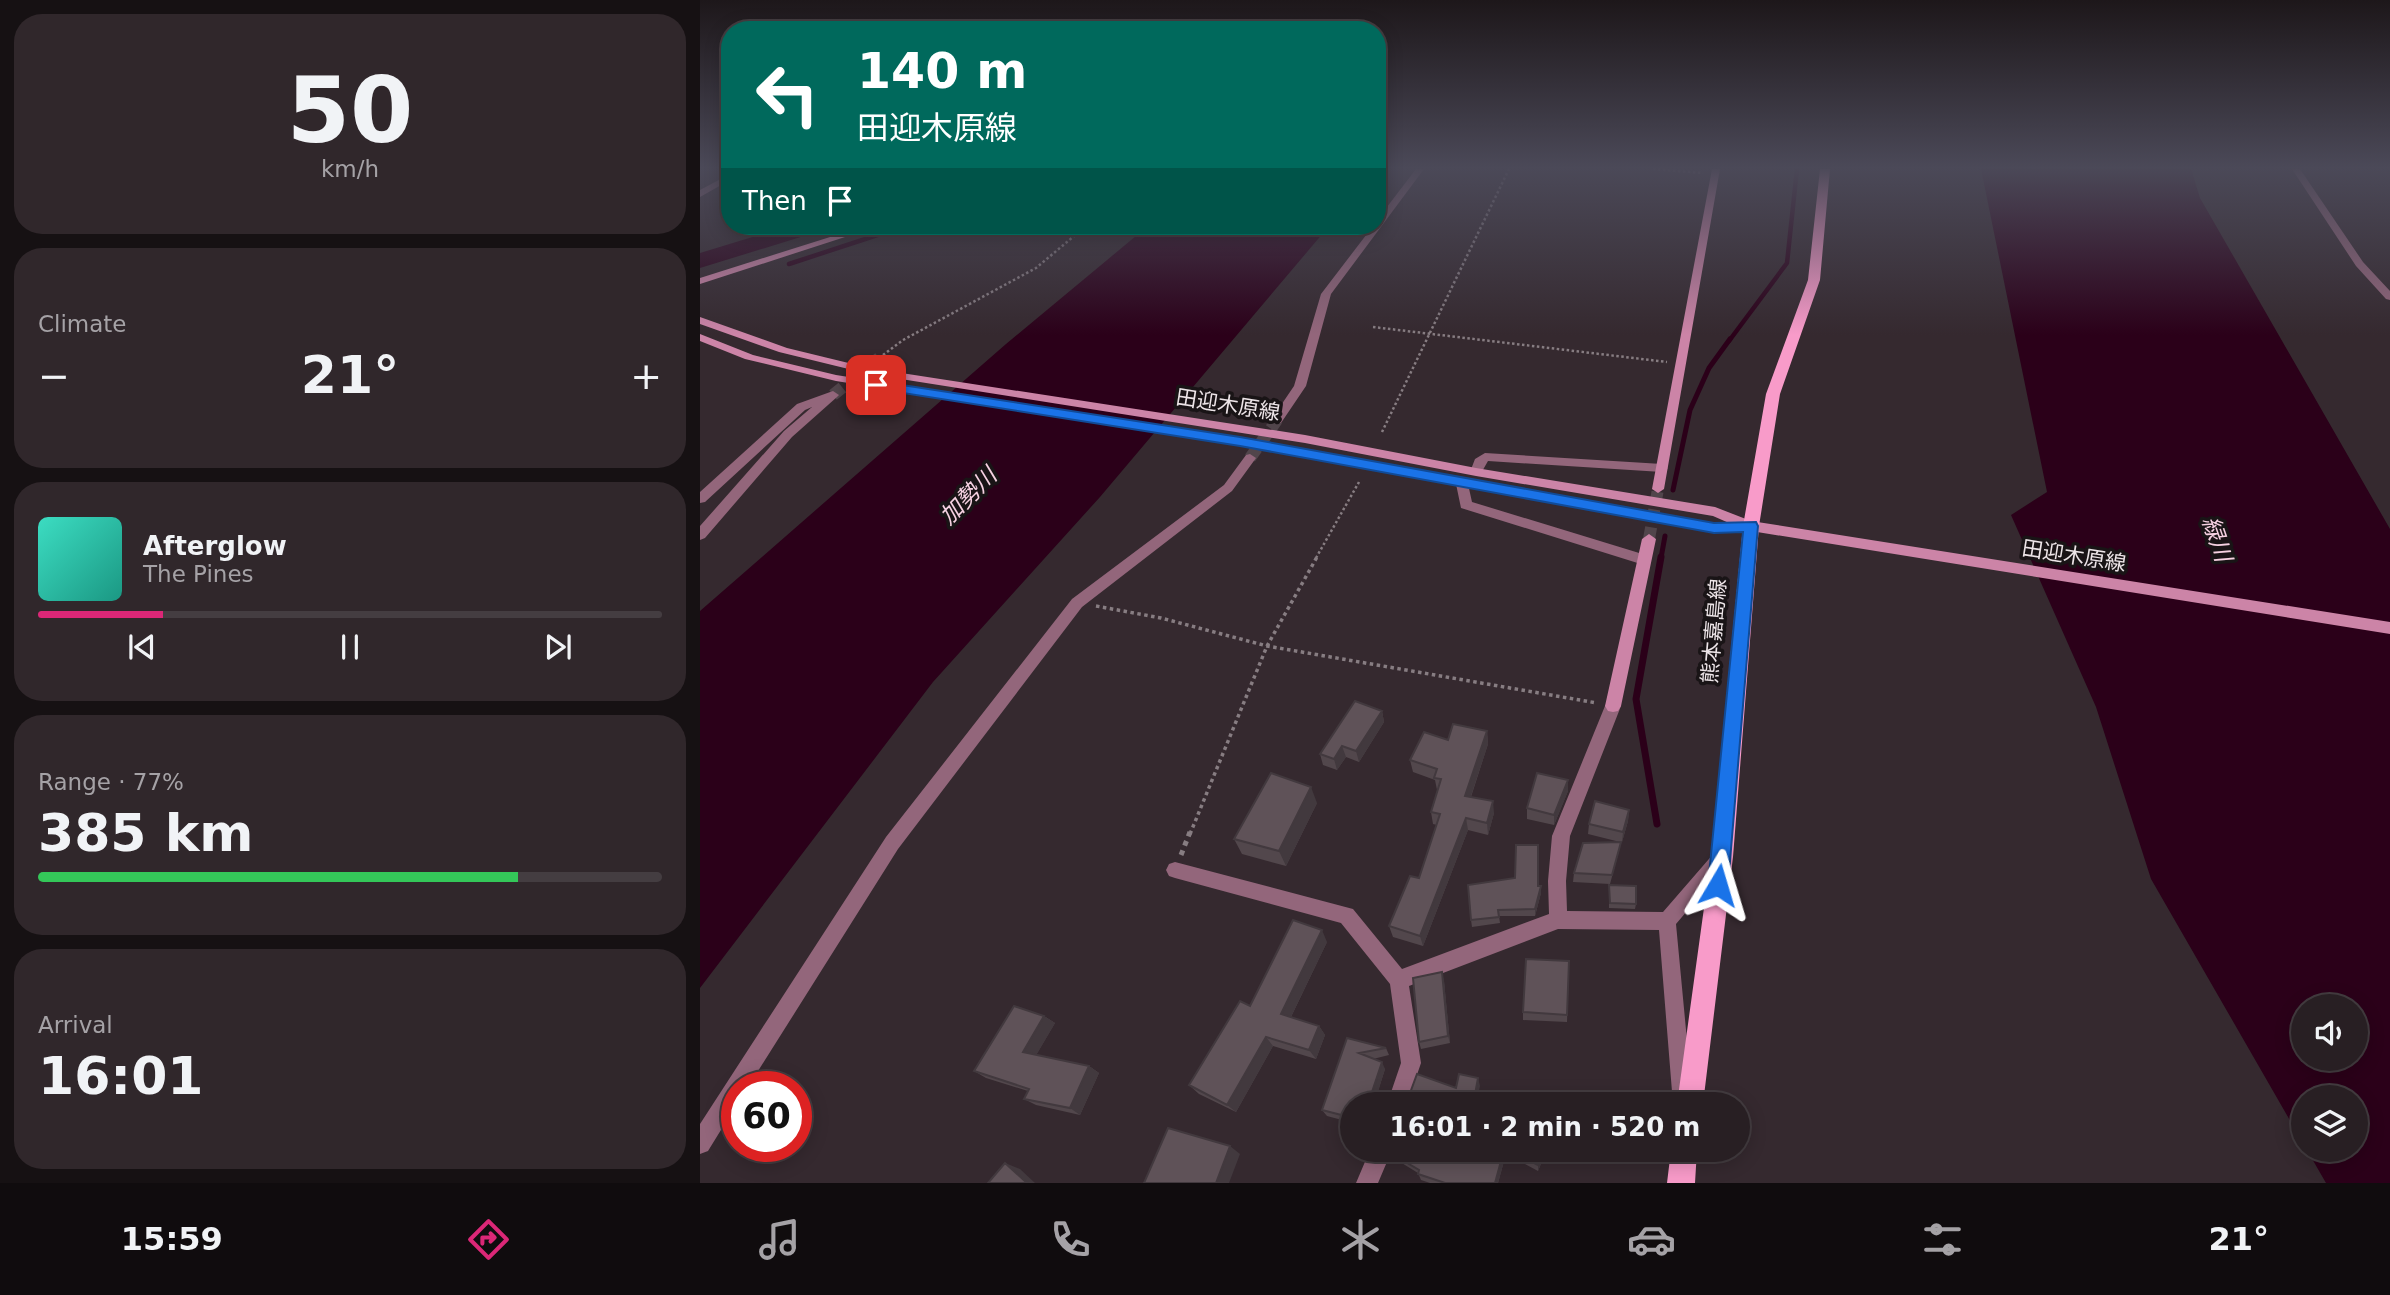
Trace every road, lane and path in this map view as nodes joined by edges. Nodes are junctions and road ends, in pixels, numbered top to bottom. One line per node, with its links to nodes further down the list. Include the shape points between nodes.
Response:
1 (1482, 224): 12 (path)
2 (1706, 224): 15 (main road)
3 (1820, 224): 25 (main road, 熊本嘉島線, via 1814,280 1773,394)
4 (2333, 224): 9 (street, via 2359,264)
5 (846, 235): 8 (main road)
6 (1075, 235): 14 (path, via 1036,268 902,340)
7 (1370, 235): 16 (street, via 1326,294 1300,386)
8 (700, 281)
9 (2390, 297)
10 (700, 320): 20 (main road, 田迎木原線, via 824,361 1229,426)
11 (1373, 327): 12 (path)
12 (1428, 335): 15 (path); 17 (path)
13 (700, 337): 22 (main road, 田迎木原線, via 748,357 792,368)
14 (879, 358)
15 (1682, 364): 19 (main road)
16 (1277, 420)
17 (1382, 432)
18 (1250, 458): 29 (street, via 1228,488)
19 (1662, 468): 20 (street, via 1485,457); 23 (main road)
20 (1476, 472): 25 (main road, 田迎木原線, via 1715,512)
21 (1359, 482): 31 (path)
22 (1462, 484): 25 (main road, 田迎木原線, via 1714,528); 28 (street, via 1466,505)
23 (1658, 489)
24 (700, 499): 26 (street, via 801,407 832,395 788,434)
25 (1751, 526): 30 (main road, 田迎木原線); 33 (main road, 熊本嘉島線)
26 (700, 535)
27 (1648, 539): 28 (main road)
28 (1644, 560): 32 (main road)
29 (1077, 603): 31 (path, via 1161,618); 41 (street, via 887,851)
30 (2390, 628)
31 (1267, 646): 32 (path); 34 (path)
32 (1614, 706): 35 (street, via 1561,836)
33 (1722, 857): 36 (street); 40 (main road, 熊本嘉島線)
34 (1175, 870): 37 (street, via 1347,915)
35 (1558, 920): 36 (street); 37 (street)
36 (1667, 921): 39 (street)
37 (1399, 980): 38 (street, via 1411,1063)
38 (1401, 1092)
39 (1682, 1092)
40 (1692, 1092)
41 (700, 1143)
42 (1376, 1162): 44 (street)
43 (1683, 1162): 45 (main road)
44 (1367, 1183)
45 (1681, 1183)

